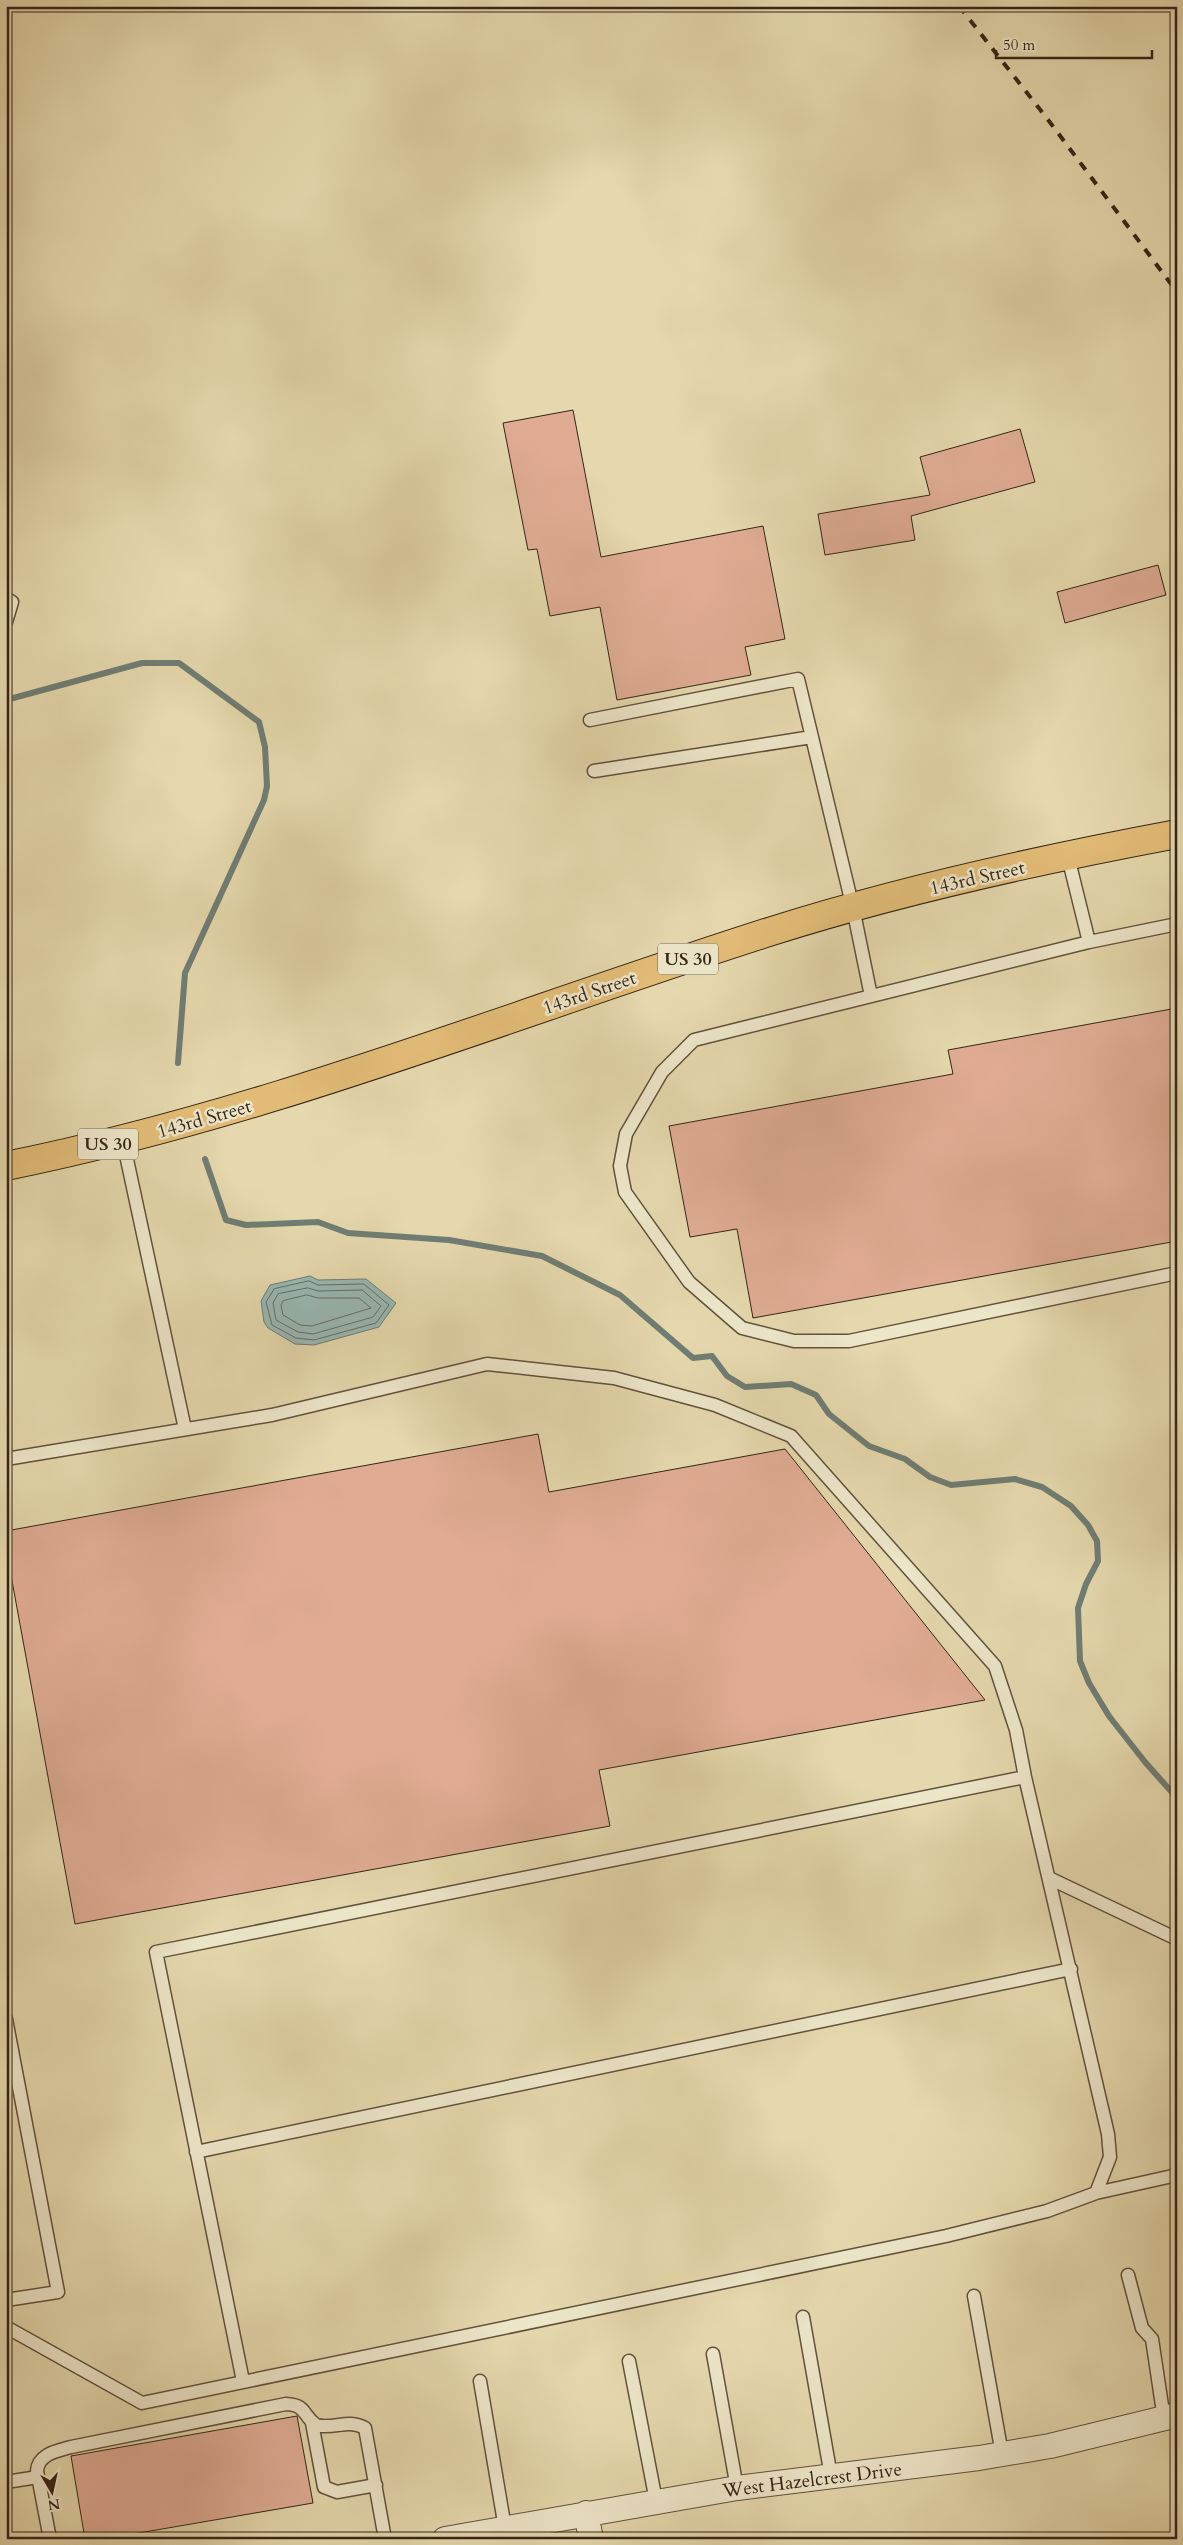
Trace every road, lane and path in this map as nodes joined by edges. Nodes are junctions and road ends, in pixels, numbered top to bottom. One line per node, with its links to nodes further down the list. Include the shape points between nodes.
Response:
1 (6, 598): 2 (lane, via 12,602)
2 (6, 622)
3 (590, 720): 4 (lane, via 798,679)
4 (812, 736): 5 (lane); 8 (lane)
5 (594, 771)
6 (1177, 834): 7 (main road, 143rd Street / US 30)
7 (1068, 856): 8 (main road, 143rd Street / US 30); 10 (lane)
8 (853, 908): 11 (lane); 12 (main road, 143rd Street / US 30, via 715,950 334,1079)
9 (1177, 924): 10 (lane)
10 (1089, 942): 11 (lane)
11 (870, 996): 14 (lane, via 694,1040 662,1072 626,1134 620,1166 625,1192 689,1282 742,1328 794,1341 849,1341)
12 (123, 1141): 13 (main road, 143rd Street / US 30); 15 (lane)
13 (6, 1166)
14 (1177, 1273)
15 (184, 1429): 16 (lane); 17 (lane, via 272,1415 487,1364 614,1378 716,1405 783,1432 791,1436 995,1666 1016,1730)
16 (6, 1459)
17 (1024, 1777): 18 (lane); 22 (lane, via 156,1952)
18 (1049, 1878): 19 (lane); 20 (lane)
19 (1177, 1939)
20 (1071, 1968): 22 (lane); 24 (lane, via 1108,2134 1110,2157)
21 (6, 2019): 27 (lane, via 58,2292)
22 (196, 2152): 32 (lane)
23 (1177, 2175): 24 (lane)
24 (1096, 2193): 32 (lane, via 1047,2211 946,2236)
25 (1128, 2275): 34 (lane, via 1142,2328 1152,2339)
26 (974, 2296): 36 (lane)
27 (6, 2300)
28 (803, 2317): 38 (lane)
29 (6, 2327): 32 (lane, via 142,2403)
30 (713, 2354): 41 (lane)
31 (630, 2361): 42 (lane)
32 (243, 2381)
33 (480, 2381): 44 (lane)
34 (1170, 2417): 36 (street, West Hazelcrest Drive, via 1050,2446)
35 (312, 2423): 37 (lane, via 296,2404 286,2404 71,2447 41,2459); 40 (lane, via 320,2426 348,2423 364,2428); 40 (lane, via 324,2487 337,2492)
36 (1002, 2454): 38 (street, West Hazelcrest Drive)
37 (38, 2476): 39 (lane); 45 (lane)
38 (831, 2476): 41 (street, West Hazelcrest Drive)
39 (6, 2482)
40 (376, 2484): 46 (lane)
41 (737, 2488): 42 (street, West Hazelcrest Drive)
42 (656, 2501): 43 (street, West Hazelcrest Drive)
43 (586, 2513): 44 (street, West Hazelcrest Drive); 48 (street)
44 (505, 2528): 47 (street, West Hazelcrest Drive)
45 (50, 2539)
46 (385, 2539)
47 (445, 2539)
48 (591, 2539)

